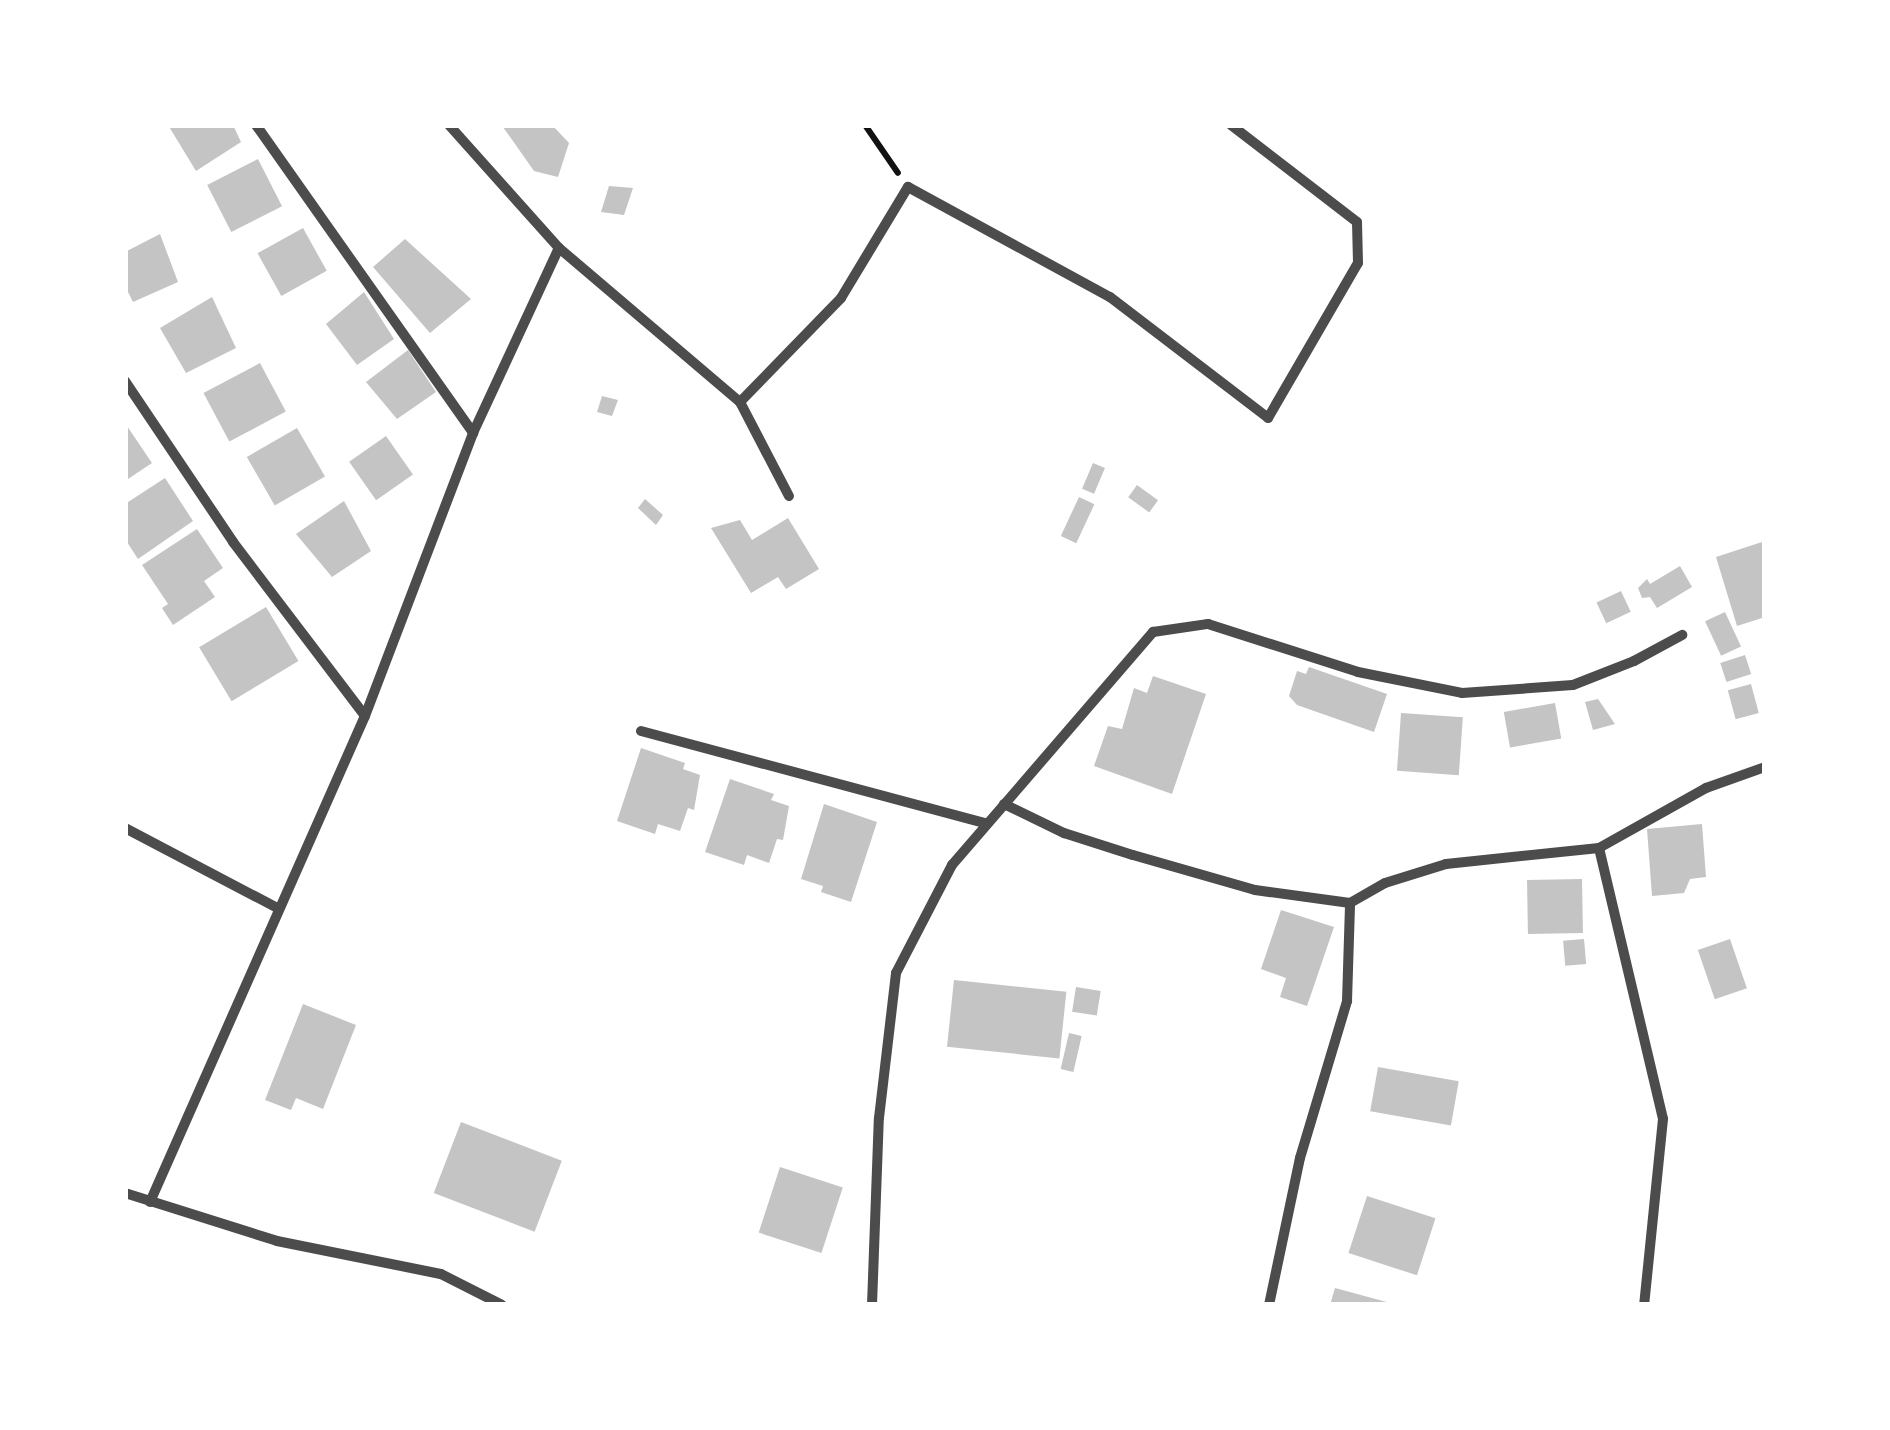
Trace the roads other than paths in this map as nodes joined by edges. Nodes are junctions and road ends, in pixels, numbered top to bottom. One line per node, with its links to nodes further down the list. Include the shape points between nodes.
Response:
1 (256, 125): 7 (street)
2 (449, 125): 4 (street)
3 (1232, 125): 6 (street, via 1356,222 1358,263 1268,418 1110,297 908,187 841,298)
4 (559, 248): 6 (street); 7 (street)
5 (125, 382): 10 (street, via 232,542)
6 (740, 402): 8 (street)
7 (473, 433): 10 (street)
8 (790, 496)
9 (1682, 635): 13 (street, via 1572,685 1462,694 1358,672 1208,624 1153,632)
10 (365, 716): 18 (street)
11 (641, 732): 14 (street)
12 (1765, 767): 16 (street, via 1706,788)
13 (1004, 804): 14 (street); 17 (street, via 1133,855 1256,890)
14 (986, 824): 22 (street, via 952,864 896,973 880,1118)
15 (125, 828): 18 (street)
16 (1599, 848): 17 (street, via 1446,864); 24 (street, via 1663,1119)
17 (1350, 903): 23 (street, via 1346,1001 1300,1158)
18 (279, 910): 20 (street)
19 (125, 1192): 20 (street)
20 (150, 1202): 21 (street, via 277,1241 442,1274)
21 (502, 1305)
22 (872, 1305)
23 (1269, 1305)
24 (1644, 1305)

